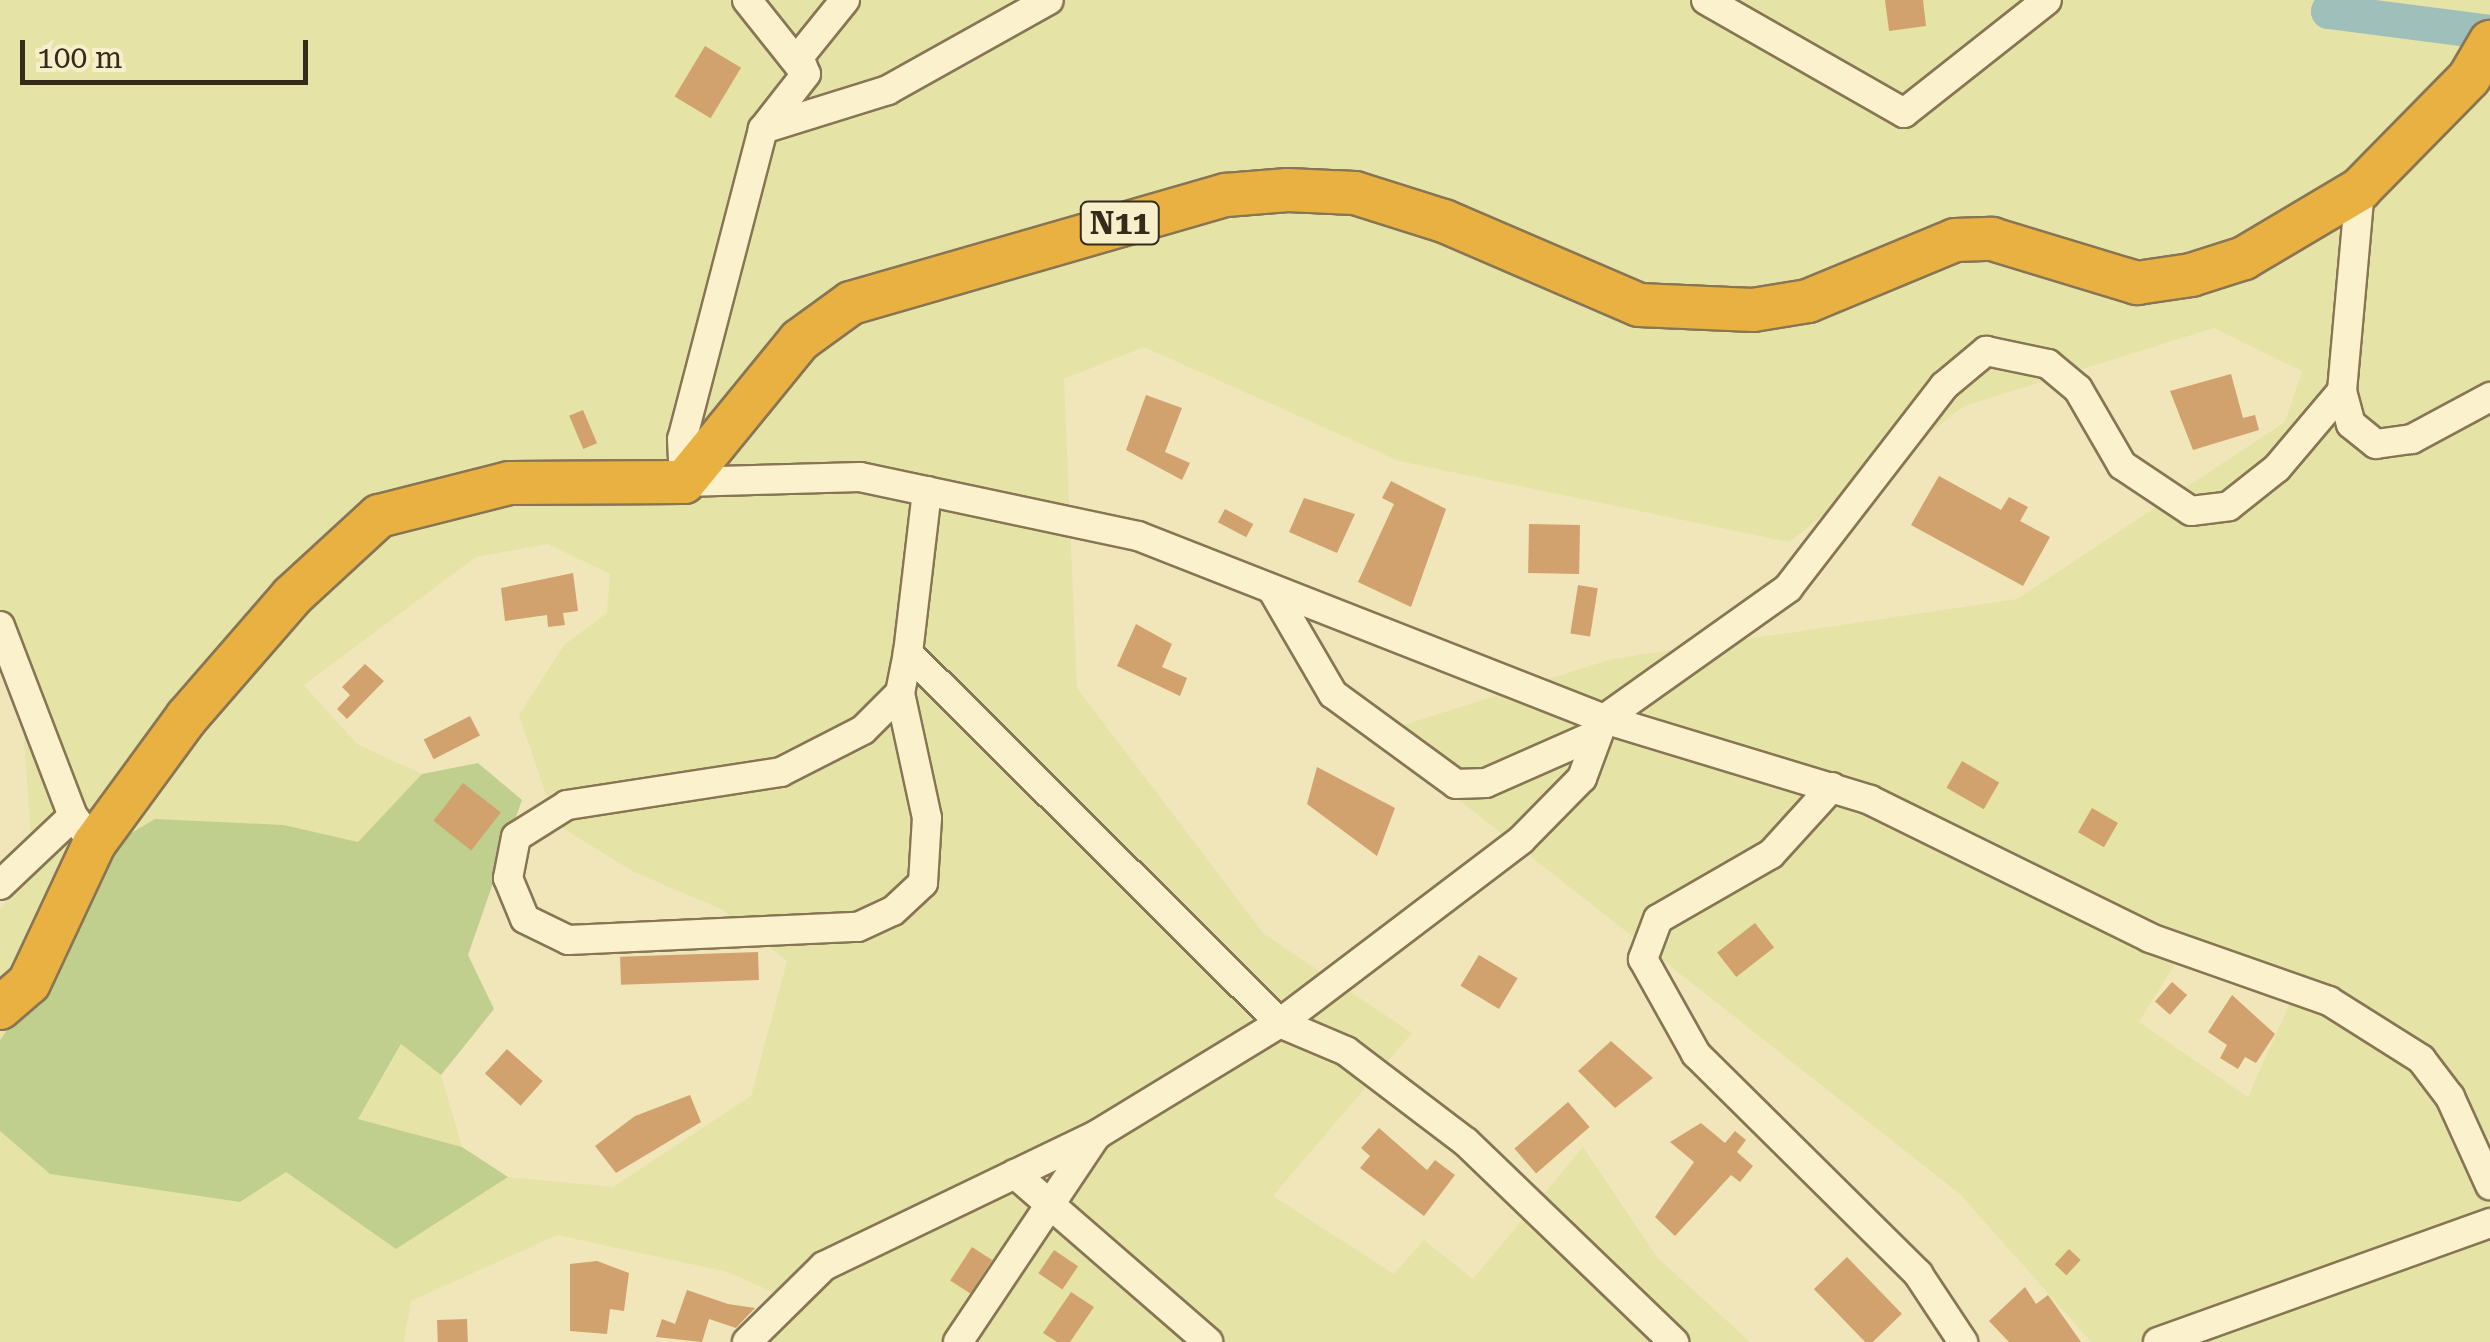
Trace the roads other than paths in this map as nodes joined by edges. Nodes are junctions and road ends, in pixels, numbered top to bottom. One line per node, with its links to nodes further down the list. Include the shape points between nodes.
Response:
1 (748, 0): 7 (street)
2 (845, 0): 7 (street, via 798,57)
3 (1049, 0): 8 (street, via 888,90)
4 (1706, 0): 5 (street, via 1904,112)
5 (2047, 0)
6 (2479, 60): 9 (highway, N11)
7 (806, 74): 8 (street)
8 (763, 128): 12 (street, via 682,439)
9 (2360, 189): 10 (street); 12 (highway, N11, via 2244,258 2191,275 2138,283 1992,239 1955,240 1808,301 1754,310 1607,298 1444,222 1355,193 1226,194 851,303 800,340)
10 (2342, 390): 11 (street, via 2351,424 2376,444 2412,439); 18 (street, via 2277,468 2229,506 2191,511 2122,465 2078,389 2048,364 1986,351 1944,386 1788,588)
11 (2490, 397)
12 (684, 482): 13 (street, via 860,478); 20 (highway, via 509,484 378,516 292,596)
13 (927, 491): 14 (street, via 1138,536); 16 (street)
14 (1273, 591): 18 (street); 18 (street, via 1333,694 1456,784 1486,782)
15 (0, 626): 20 (street)
16 (908, 653): 17 (street); 23 (street)
17 (900, 692): 17 (street, via 927,818 923,883 893,911 858,926 568,940 526,918 508,878 516,837 567,805 781,772 863,730)
18 (1599, 727): 19 (street); 23 (street, via 1582,778 1521,840)
19 (1832, 787): 26 (street, via 2150,938 2329,1000 2421,1059 2450,1097); 33 (street, via 1771,854 1658,919 1642,960 1696,1054 1918,1274)
20 (84, 830): 21 (street); 22 (highway, via 30,983)
21 (0, 885)
22 (0, 1008)
23 (1280, 1023): 24 (street); 32 (street, via 1346,1051 1466,1142)
24 (1098, 1134): 25 (street); 27 (street)
25 (1014, 1174): 27 (street); 29 (street, via 824,1266)
26 (2490, 1185)
27 (1051, 1198): 30 (street); 31 (street)
28 (2490, 1223): 34 (street)
29 (747, 1342)
30 (958, 1342)
31 (1208, 1342)
32 (1674, 1342)
33 (1963, 1342)
34 (2158, 1342)

